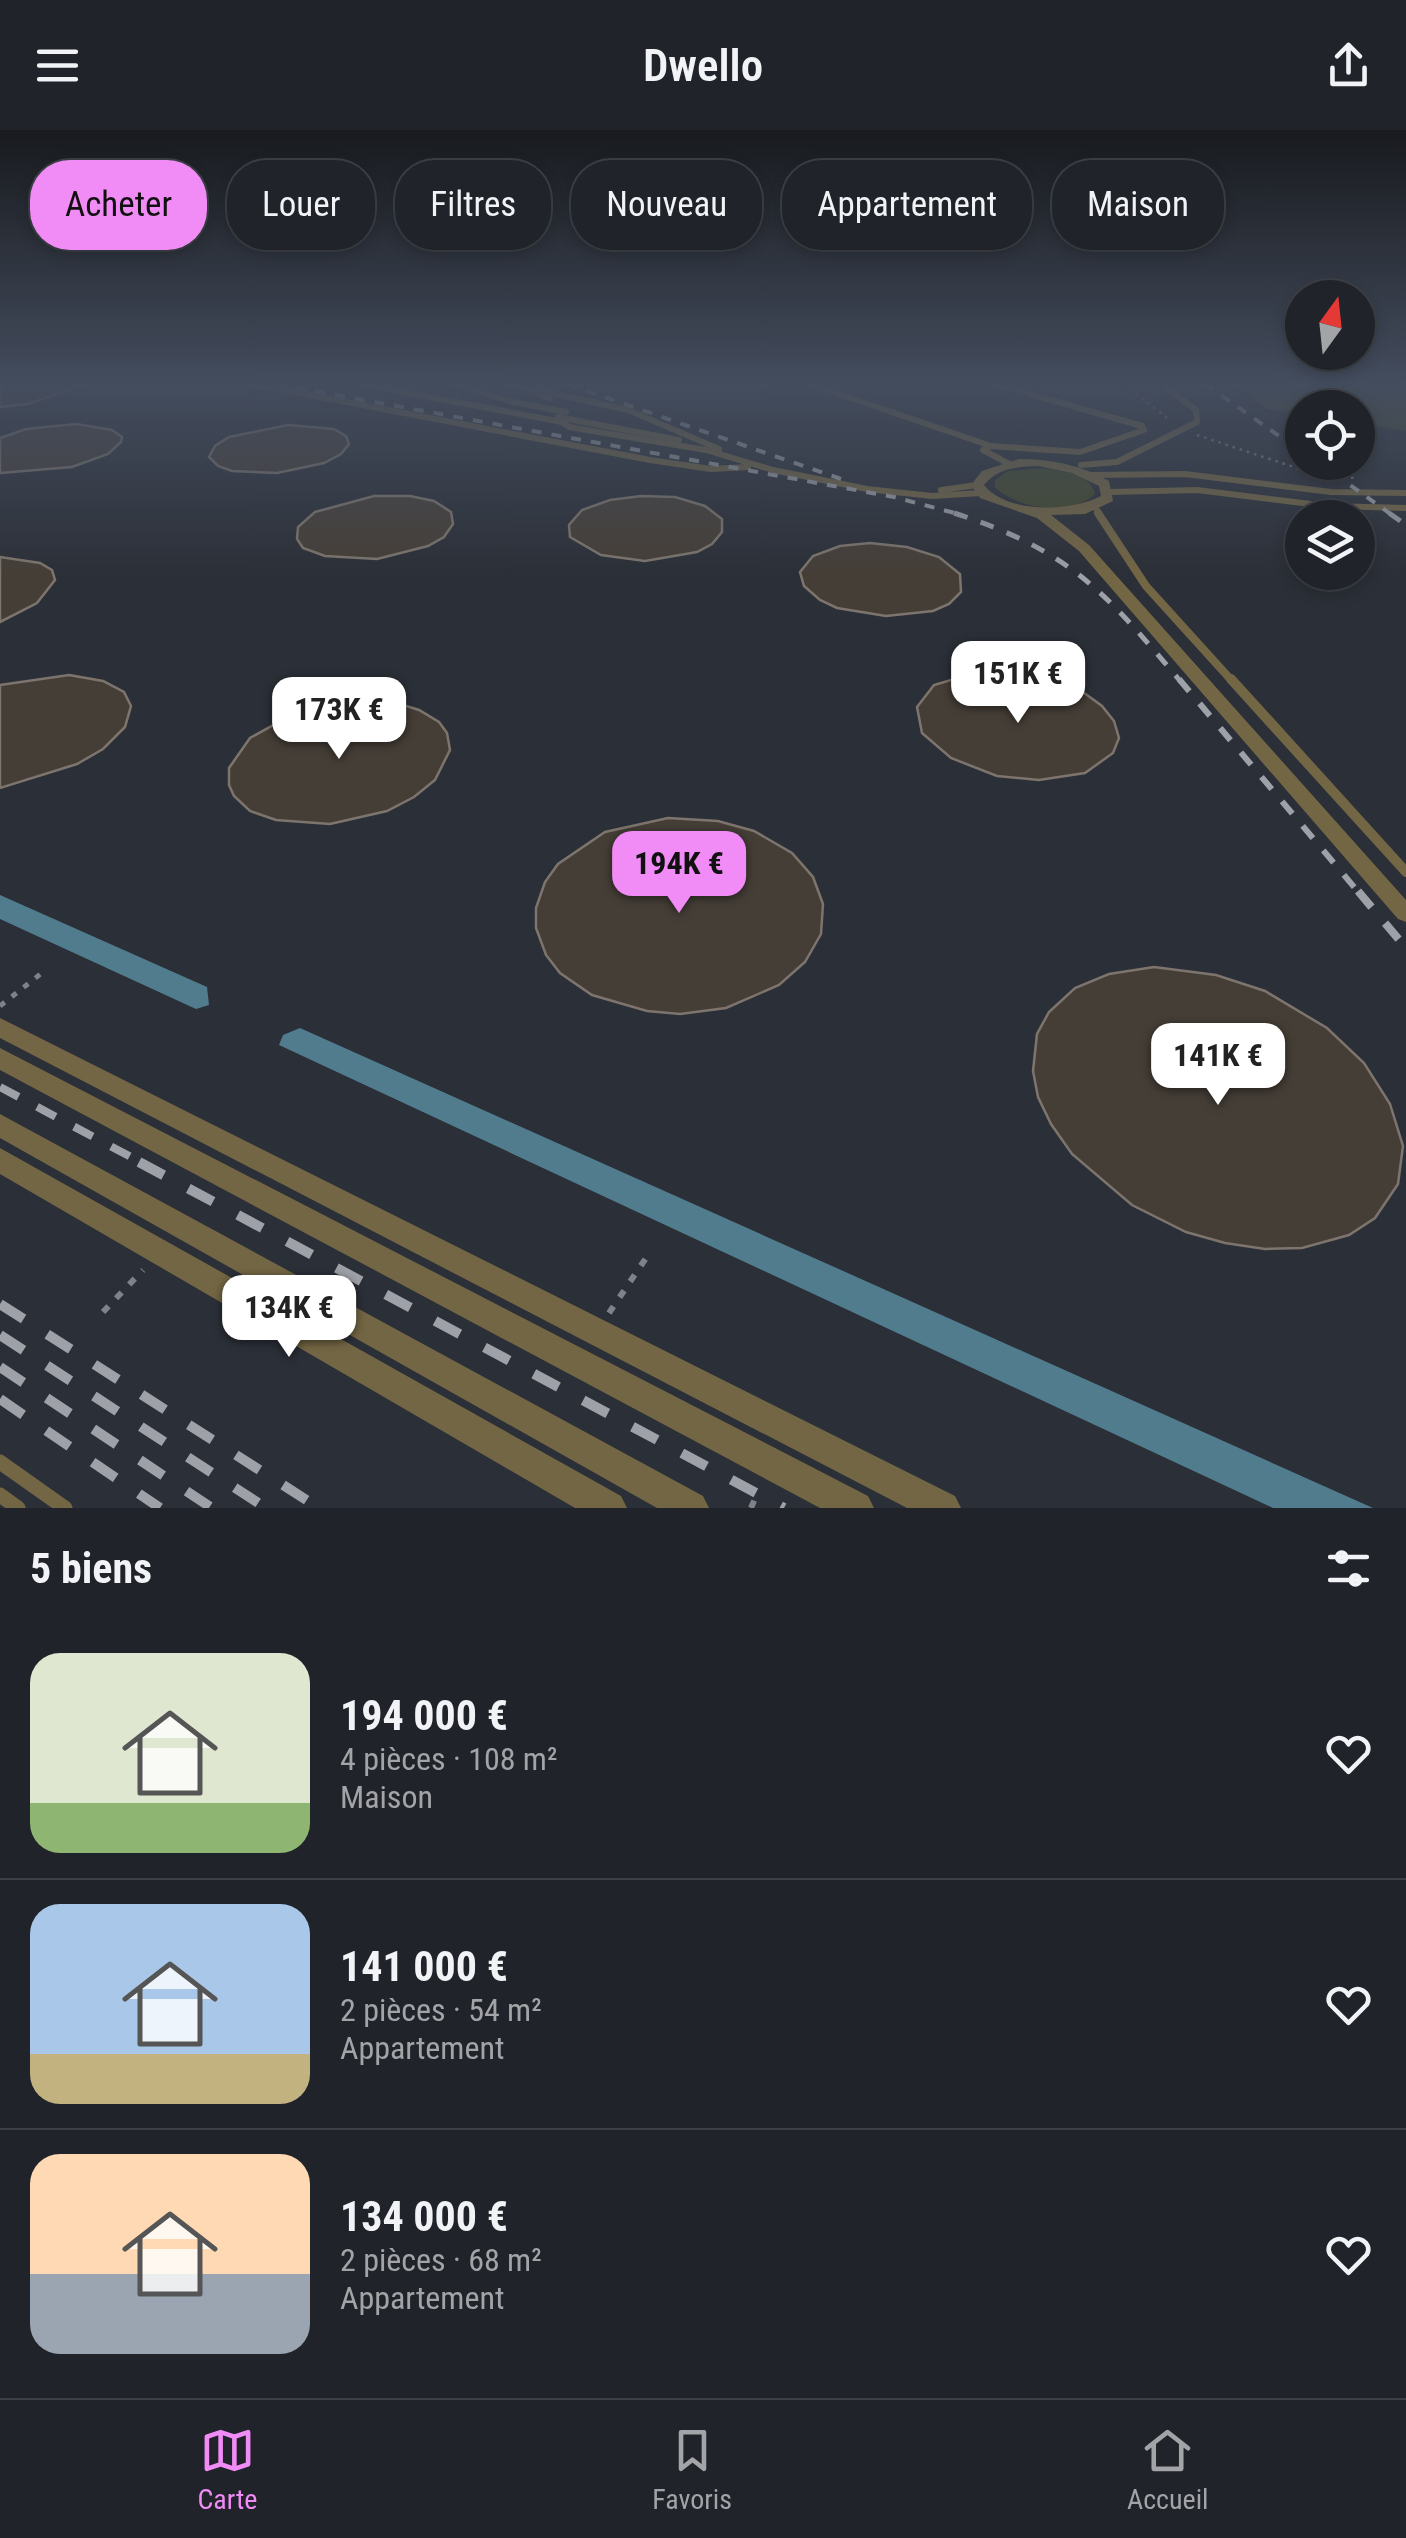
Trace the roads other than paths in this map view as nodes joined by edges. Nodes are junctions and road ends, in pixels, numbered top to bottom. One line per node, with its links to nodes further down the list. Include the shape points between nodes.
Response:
1 (589, 448): 10 (lane, via 711,468)
2 (690, 448): 10 (lane)
3 (718, 448): 8 (lane)
4 (985, 448): 9 (lane)
5 (1025, 448): 6 (lane)
6 (1091, 448)
7 (1147, 448): 11 (lane)
8 (774, 464): 10 (lane); 12 (lane, via 920,490)
9 (1011, 464): 11 (street); 12 (street, via 990,471)
10 (757, 466): 12 (lane, via 910,494 953,496)
11 (1086, 470): 13 (street); 14 (lane)
12 (979, 489): 17 (street)
13 (1109, 492): 15 (street); 16 (lane, via 1196,490)
14 (1406, 492)
15 (1094, 507): 17 (street); 18 (lane, via 1146,586)
16 (1406, 508)
17 (1035, 512): 19 (street, via 1084,548)
18 (1406, 872)
19 (1406, 914)
20 (0, 1027): 31 (street)
21 (0, 1058): 30 (street)
22 (0, 1125): 29 (street)
23 (0, 1160): 28 (street)
24 (0, 1462): 27 (lane)
25 (0, 1494): 26 (lane)
26 (18, 1508)
27 (65, 1508)
28 (609, 1508)
29 (692, 1508)
30 (856, 1508)
31 (943, 1508)

